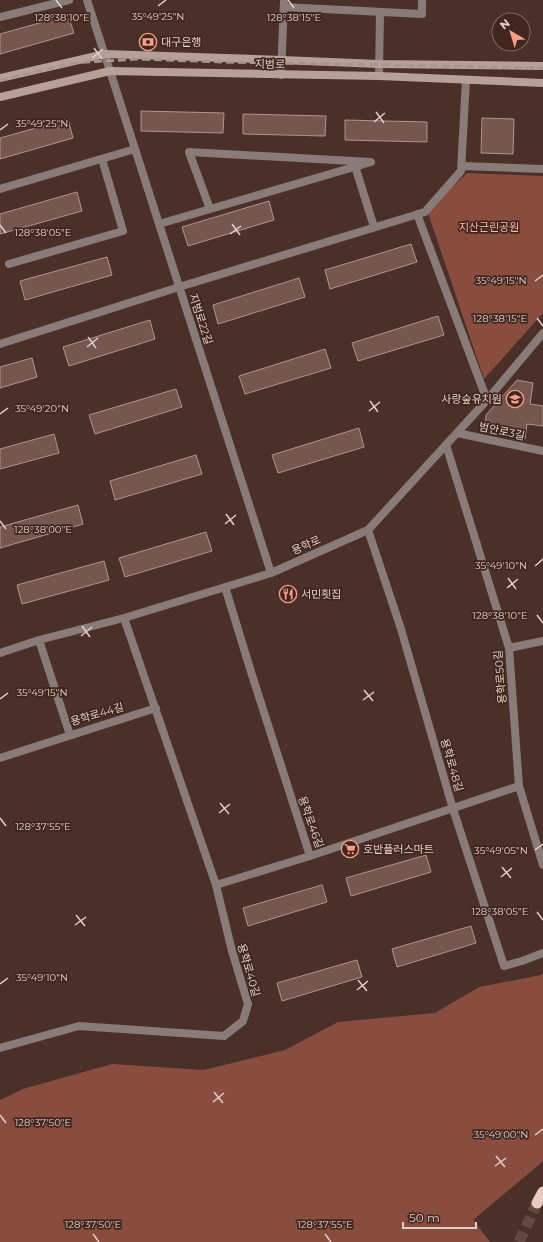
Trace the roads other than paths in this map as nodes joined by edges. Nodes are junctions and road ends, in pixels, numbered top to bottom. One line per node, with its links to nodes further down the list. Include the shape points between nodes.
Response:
1 (69, 0): 4 (street)
2 (87, 0): 8 (street, 지범로22길)
3 (422, 0): 6 (street, via 422,14)
4 (57, 1): 7 (street)
5 (284, 4): 6 (street); 9 (street)
6 (380, 12): 10 (street)
7 (0, 17)
8 (105, 54): 9 (main road); 12 (street, 지범로22길); 15 (main road)
9 (282, 60): 10 (main road); 13 (street)
10 (379, 64): 11 (main road); 14 (street)
11 (543, 66)
12 (110, 71): 13 (main road, 지범로); 18 (main road, 지범로); 19 (street, 지범로22길)
13 (281, 75): 14 (main road, 지범로)
14 (379, 76): 16 (main road, 지범로)
15 (0, 78)
16 (466, 80): 17 (main road, 지범로); 22 (street)
17 (543, 83)
18 (0, 97)
19 (135, 149): 20 (street); 27 (street, 지범로22길)
20 (102, 159): 24 (street); 29 (street, via 124,231)
21 (355, 166): 25 (street); 25 (street, via 371,162 189,152); 28 (street)
22 (462, 166): 23 (street); 26 (street, via 461,171 425,212)
23 (543, 169)
24 (0, 189)
25 (210, 209): 27 (street)
26 (417, 214): 28 (street); 33 (street)
27 (159, 224): 30 (street, 지범로22길)
28 (374, 227): 30 (street)
29 (9, 264)
30 (179, 287): 32 (street); 38 (street, 지범로22길)
31 (543, 333): 33 (street, 용학로)
32 (0, 344)
33 (488, 400): 34 (street, 용학로)
34 (457, 433): 35 (street, 용학로); 36 (street, 범안로3길)
35 (446, 445): 37 (street, 용학로); 43 (street, 용학로50길)
36 (543, 451)
37 (368, 530): 38 (street, 용학로); 49 (street, 용학로48길, via 401,629)
38 (271, 573): 39 (street, 용학로)
39 (225, 587): 40 (street, 용학로); 50 (street, 용학로46길)
40 (124, 618): 41 (street, 용학로); 45 (street, 용학로40길)
41 (39, 640): 44 (street, 용학로); 46 (street, 용학로44길)
42 (543, 641): 43 (street)
43 (509, 648): 48 (street, 용학로50길)
44 (0, 653)
45 (156, 708): 46 (street, 용학로44길); 52 (street, 용학로40길)
46 (70, 736): 47 (street)
47 (0, 758)
48 (519, 786): 49 (street, 용학로46길); 51 (street, 용학로50길)
49 (453, 808): 50 (street, 용학로46길); 53 (street, 용학로48길, via 504,966)
50 (310, 856): 52 (street)
51 (543, 865)
52 (216, 885): 54 (street, 용학로40길, via 248,1004 243,1021 224,1036 79,1026)
53 (543, 953)
54 (0, 1048)
55 (543, 1192): 56 (highway)
56 (537, 1203)

